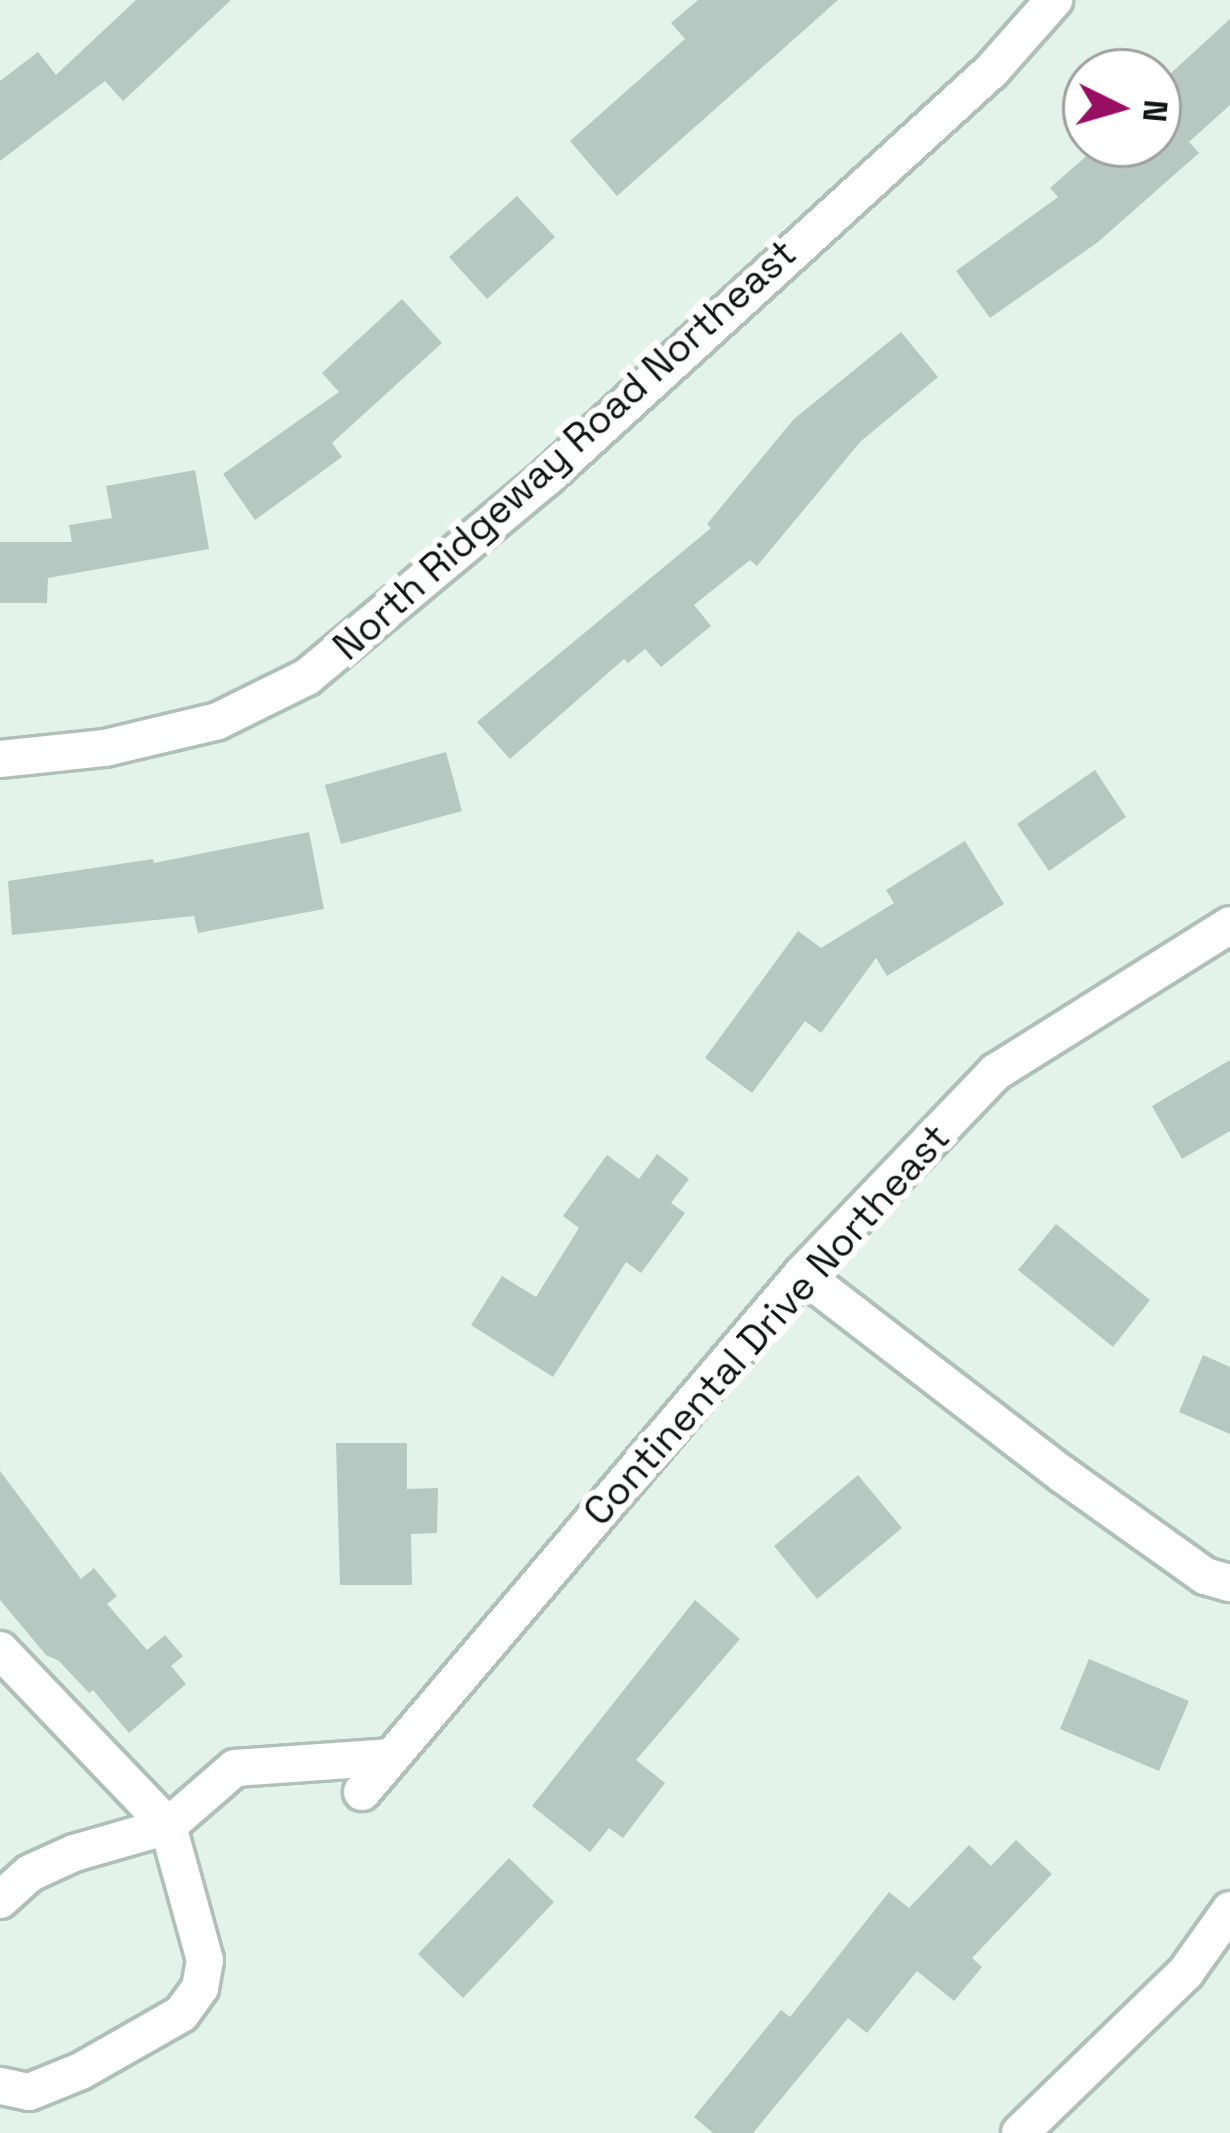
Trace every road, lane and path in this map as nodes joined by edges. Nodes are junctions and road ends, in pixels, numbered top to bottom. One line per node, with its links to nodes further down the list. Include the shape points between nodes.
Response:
1 (1054, 0): 2 (street, North Ridgeway Road Northeast, via 992,70 548,476 307,677 218,721 105,748)
2 (0, 759)
3 (1230, 926): 4 (street, Continental Drive Northeast, via 996,1072)
4 (802, 1274): 5 (street, via 1062,1474 1205,1576); 7 (street, Continental Drive Northeast)
5 (1230, 1583)
6 (0, 1650): 9 (street)
7 (392, 1756): 8 (street, Continental Drive Northeast); 9 (street, via 235,1768)
8 (362, 1792)
9 (168, 1826): 10 (street, via 74,1853 30,1873); 12 (street, via 205,1960 200,1988 182,2014 81,2072 29,2092)
10 (0, 1900)
11 (1230, 1910): 13 (street, via 1186,1972)
12 (0, 2086)
13 (1020, 2133)

